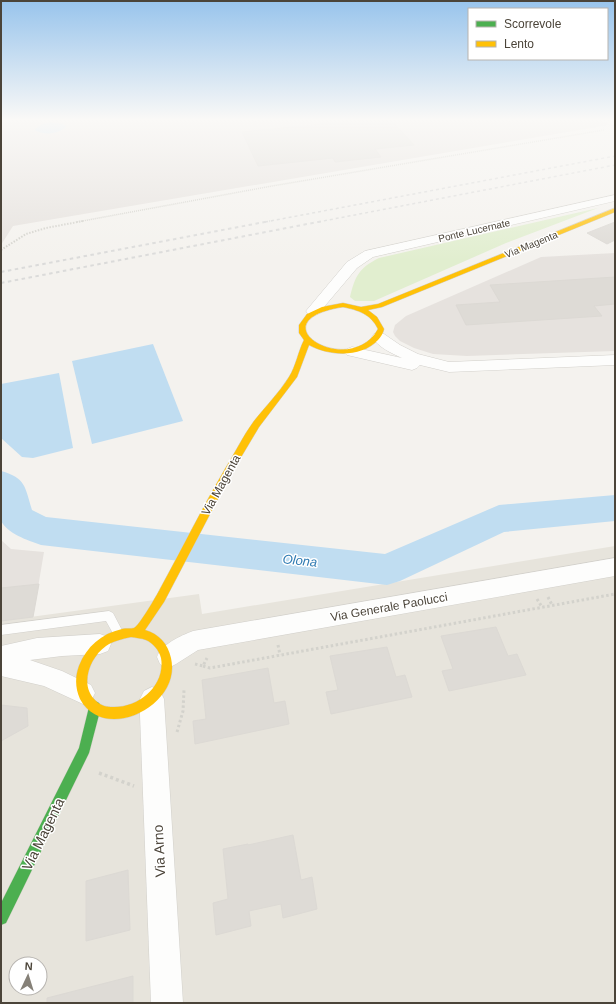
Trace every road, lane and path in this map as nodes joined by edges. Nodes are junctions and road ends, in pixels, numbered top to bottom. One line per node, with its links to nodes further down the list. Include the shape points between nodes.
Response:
1 (382, 166): 4 (path, via 46,228 26,234)
2 (615, 198): 5 (street, Ponte Lucernate, via 368,254 352,265)
3 (615, 210): 6 (street, Via Magenta)
4 (1, 250)
5 (341, 278): 7 (street); 10 (street, Ponte Lucernate)
6 (448, 279): 8 (street, Via Magenta); 9 (street, Via Magenta, via 380,306)
7 (343, 305): 9 (street); 10 (street)
8 (408, 305)
9 (362, 309): 11 (street, via 376,318)
10 (313, 311): 12 (street, via 305,317 301,325 301,332)
11 (381, 327): 14 (street, via 366,347); 17 (street, via 385,342 415,358 449,367)
12 (307, 341): 13 (street); 19 (street, Via Magenta)
13 (332, 352): 14 (street); 15 (street)
14 (352, 352): 17 (street, via 424,368 451,370)
15 (319, 360)
16 (615, 360): 17 (street)
17 (471, 367)
18 (306, 368): 19 (street, Via Magenta)
19 (293, 377): 22 (street, Via Magenta, via 256,425 227,473)
20 (615, 568): 29 (street, Via Generale Paolucci, via 193,641)
21 (615, 594): 31 (path, via 210,668)
22 (160, 600): 23 (street, Via Magenta); 25 (street, Via Magenta)
23 (158, 619)
24 (1, 630): 26 (lane, via 109,616)
25 (137, 632): 26 (street); 29 (street, via 155,635)
26 (110, 639): 28 (street); 35 (street, via 92,652 84,664 81,687)
27 (207, 652): 31 (path)
28 (1, 656)
29 (168, 658): 34 (street, via 165,682)
30 (1, 665): 35 (street, via 23,668 67,684)
31 (203, 666): 32 (path, via 194,663)
32 (191, 668)
33 (184, 683): 39 (path, via 183,711)
34 (152, 699): 36 (street, via 144,706); 42 (street, Via Arno)
35 (89, 700): 36 (street, via 106,712); 40 (street, Via Magenta)
36 (126, 712): 37 (street)
37 (114, 721)
38 (99, 735): 40 (street, Via Magenta)
39 (175, 737)
40 (85, 749): 43 (street, Via Magenta)
41 (98, 773): 42 (path)
42 (156, 794): 44 (street, Via Arno)
43 (1, 918)
44 (166, 1003)

